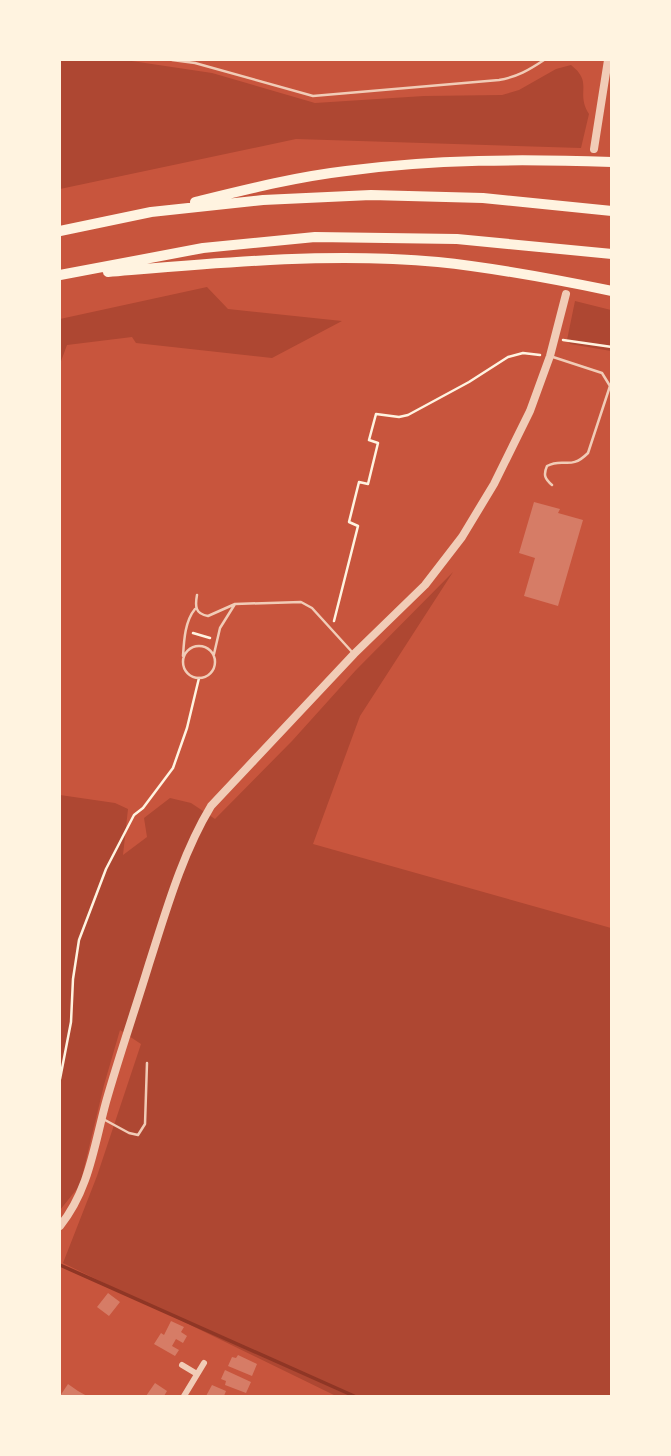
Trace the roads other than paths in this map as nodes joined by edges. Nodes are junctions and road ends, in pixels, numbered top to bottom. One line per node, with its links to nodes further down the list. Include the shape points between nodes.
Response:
1 (172, 60): 2 (lane, via 313,96 499,80)
2 (544, 60)
3 (608, 60): 4 (street)
4 (608, 92): 5 (street)
5 (594, 149)
6 (611, 162): 8 (highway, via 441,163 345,171)
7 (611, 211): 8 (highway, via 483,198 371,195)
8 (151, 212): 9 (highway)
9 (60, 231)
10 (611, 254): 11 (highway, via 457,239 315,237 203,248)
11 (60, 276): 12 (highway, via 280,260 377,260 510,271)
12 (611, 291)
13 (566, 294): 14 (street)
14 (546, 356): 15 (lane, via 596,370 606,376 610,386 588,453 572,464 547,466 546,480); 20 (street, via 530,411 462,537 425,584)
15 (552, 485)
16 (197, 595): 18 (lane)
17 (235, 604): 18 (lane, via 208,616); 19 (lane, via 220,628); 20 (lane, via 301,602)
18 (196, 608): 21 (lane, via 186,632)
19 (214, 654): 21 (lane, via 197,646); 21 (lane, via 213,671 199,678 185,670)
20 (354, 654): 23 (street, via 211,806 196,831 164,915)
21 (183, 659)
22 (147, 1063): 23 (lane, via 143,1131 129,1133)
23 (102, 1118): 24 (street, via 82,1191)
24 (60, 1226)
25 (204, 1363): 27 (street)
26 (182, 1365): 27 (street)
27 (197, 1374): 28 (street)
28 (184, 1396)

